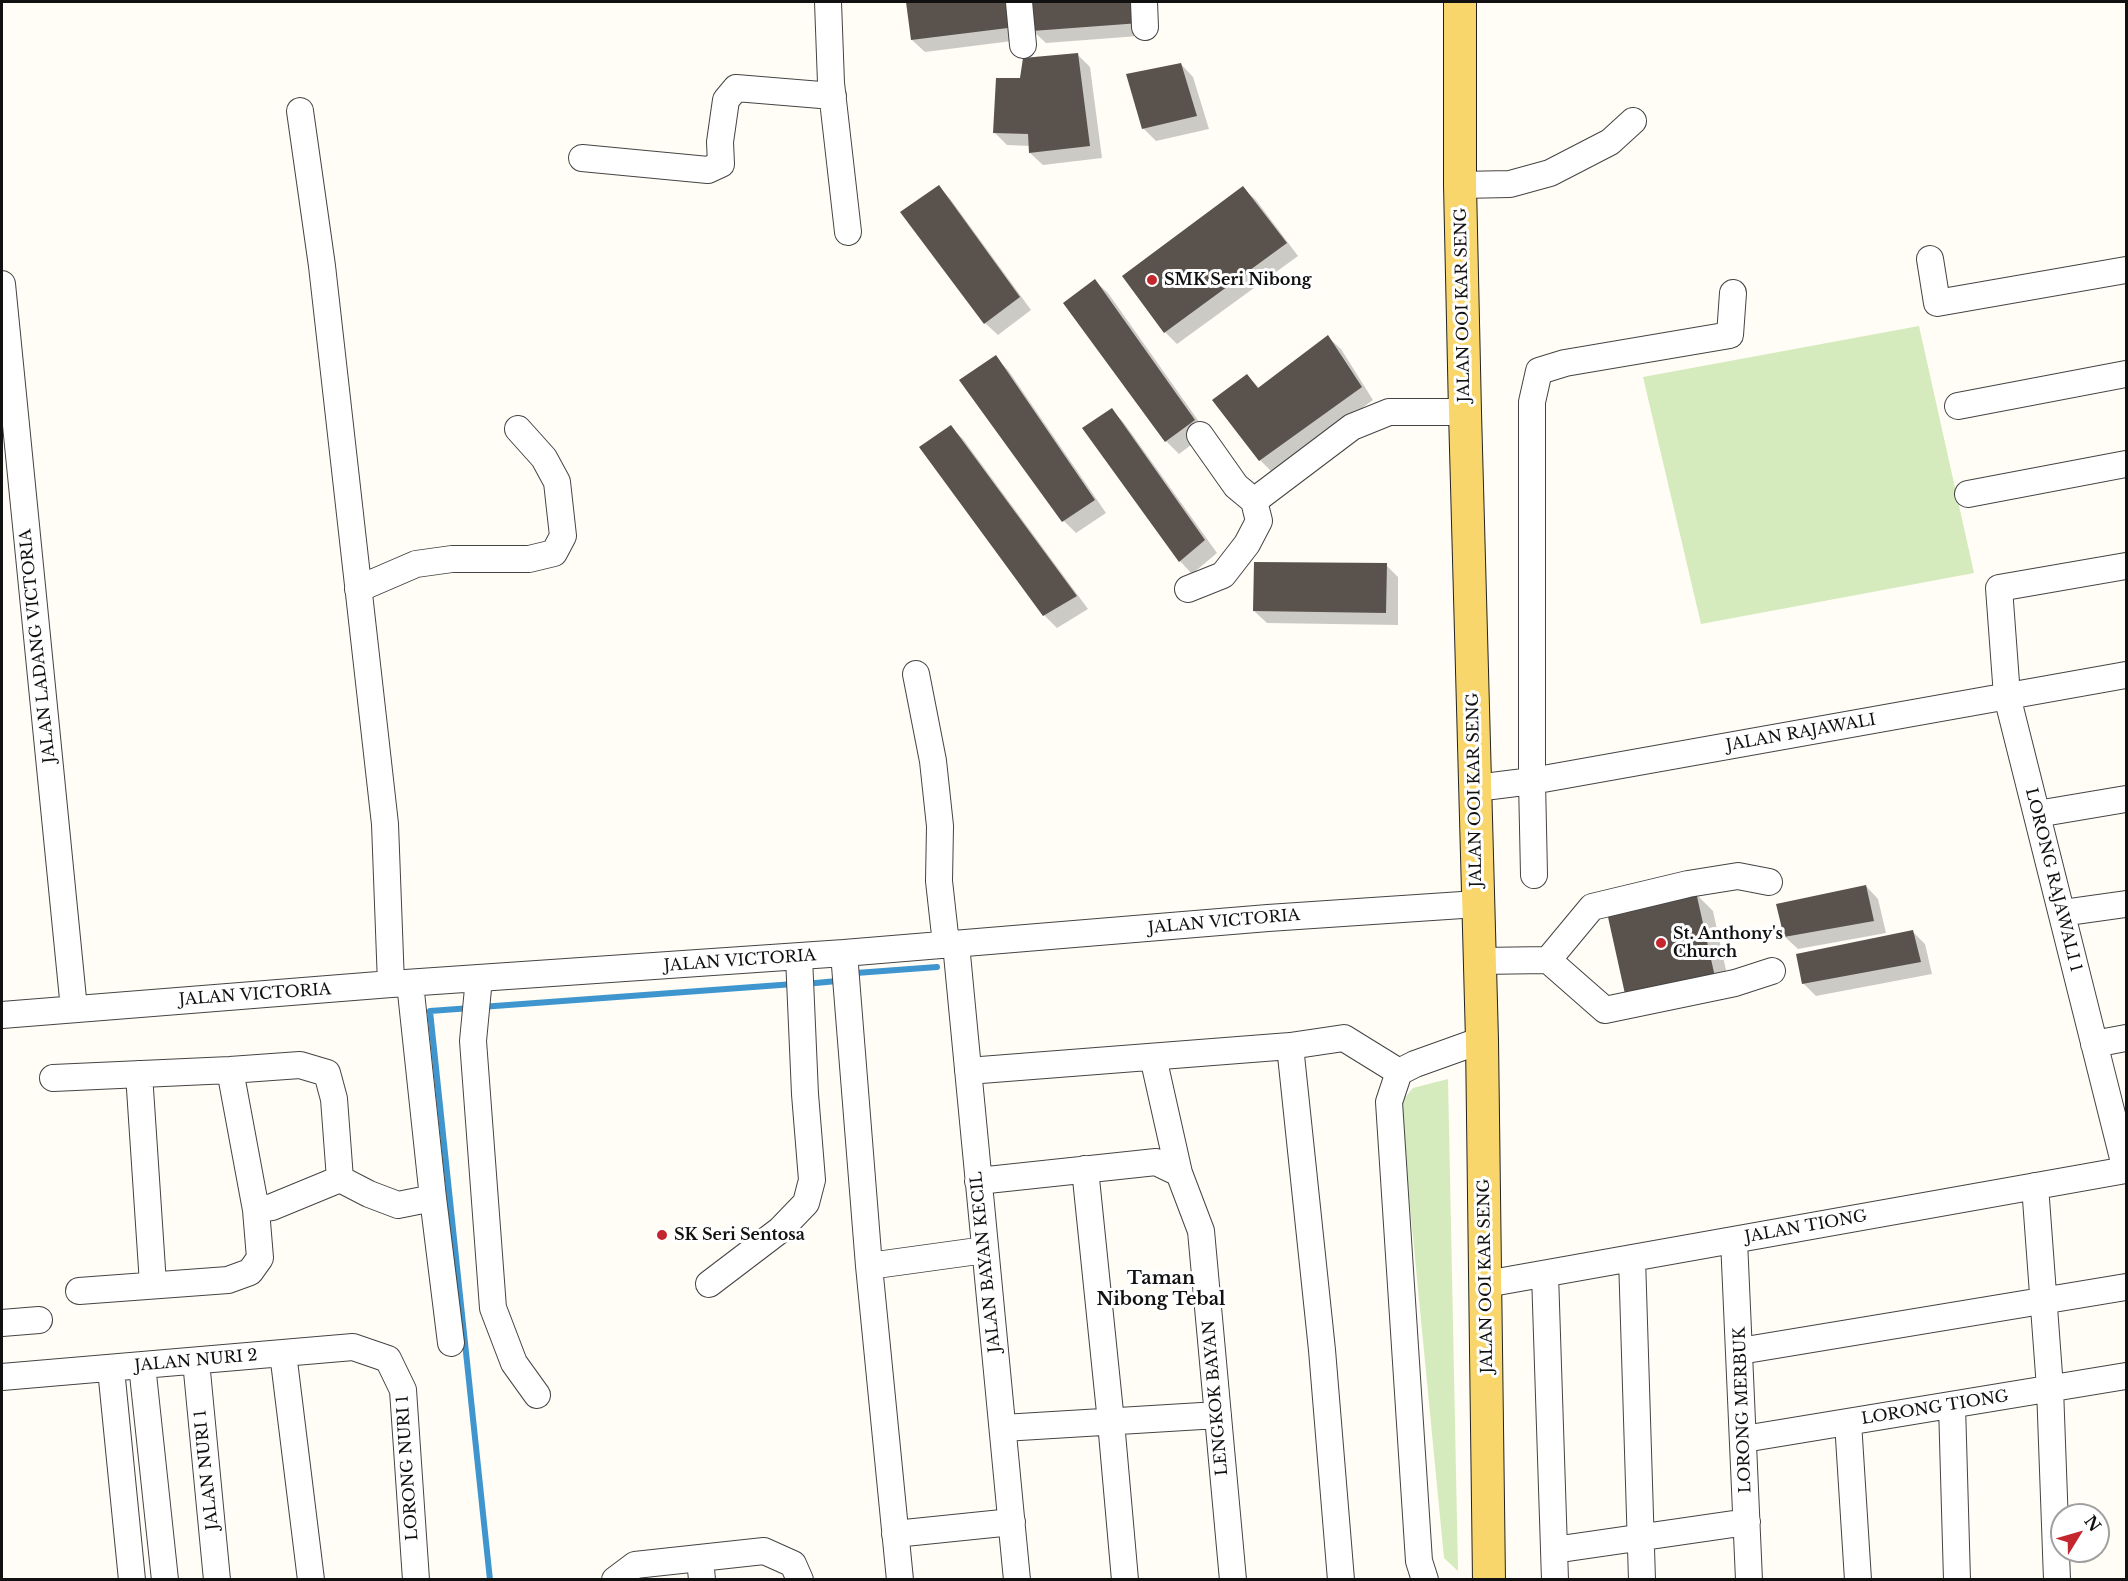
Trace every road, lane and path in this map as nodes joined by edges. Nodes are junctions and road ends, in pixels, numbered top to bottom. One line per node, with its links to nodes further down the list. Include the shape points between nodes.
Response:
1 (828, 2): 7 (street)
2 (1019, 2): 6 (street)
3 (1144, 2): 5 (street)
4 (1460, 2): 11 (main road, JALAN OOI KAR SENG)
5 (1145, 27)
6 (1023, 45)
7 (833, 96): 10 (street, via 736,88 726,100 721,164 708,170); 12 (street)
8 (300, 111): 26 (street)
9 (1633, 121): 11 (street, via 1610,142 1550,173 1510,184)
10 (582, 158)
11 (1460, 184): 19 (main road, JALAN OOI KAR SENG)
12 (848, 232)
13 (1930, 259): 14 (street, via 1937,303)
14 (2127, 270)
15 (2, 284): 48 (street, JALAN LADANG VICTORIA)
16 (1733, 292): 31 (street, via 1730,335 1564,363 1539,371 1532,402)
17 (2127, 374): 18 (street)
18 (1958, 406)
19 (1465, 412): 24 (street, via 1389,412 1352,427); 32 (main road, JALAN OOI KAR SENG)
20 (518, 429): 26 (street, via 544,458 556,482 563,536 554,553 530,559 452,559 416,564)
21 (1200, 435): 24 (street, via 1236,486)
22 (2127, 464): 23 (street)
23 (1968, 494)
24 (1254, 501): 27 (street, via 1259,521 1247,544 1223,575)
25 (2127, 566): 30 (street, LORONG RAJAWALI 1, via 1999,588)
26 (358, 589): 46 (street)
27 (1188, 589)
28 (916, 674): 40 (street, JALAN BAYAN KECIL, via 933,761 940,825 939,881)
29 (2127, 675): 30 (street, JALAN RAJAWALI)
30 (2007, 696): 31 (street, JALAN RAJAWALI); 34 (street, LORONG RAJAWALI 1)
31 (1532, 781): 32 (street, JALAN RAJAWALI); 35 (street)
32 (1476, 788): 37 (main road, JALAN OOI KAR SENG)
33 (2127, 799): 34 (street)
34 (2037, 814): 39 (street, LORONG RAJAWALI 1)
35 (1534, 875)
36 (1770, 882): 42 (street, via 1738,876 1592,907)
37 (1478, 904): 40 (street, JALAN VICTORIA); 43 (main road, JALAN OOI KAR SENG)
38 (2127, 904): 39 (street)
39 (2062, 913): 52 (street, LORONG RAJAWALI 1)
40 (951, 944): 41 (street, JALAN VICTORIA); 56 (street, JALAN BAYAN KECIL)
41 (844, 953): 45 (street, JALAN VICTORIA); 71 (street)
42 (1548, 960): 43 (street); 44 (street, via 1605,1010 1735,983)
43 (1479, 961): 51 (main road, JALAN OOI KAR SENG)
44 (1772, 971)
45 (800, 975): 47 (street, JALAN VICTORIA); 74 (street, via 812,1180 806,1203 780,1230)
46 (401, 984): 47 (street, JALAN VICTORIA); 48 (street, JALAN VICTORIA); 66 (street)
47 (477, 998): 91 (street, via 473,1041 493,1308 514,1363)
48 (74, 1009): 49 (street, JALAN VICTORIA)
49 (2, 1015)
50 (2127, 1038): 52 (street)
51 (1482, 1040): 57 (street); 75 (main road, JALAN OOI KAR SENG)
52 (2094, 1044): 61 (street, LORONG RAJAWALI 1)
53 (1290, 1046): 54 (street); 57 (street, via 1344,1038); 115 (street)
54 (1153, 1057): 56 (street); 62 (street, LENGKOK BAYAN)
55 (230, 1070): 58 (street); 63 (street, via 300,1065 327,1073 334,1099); 67 (street)
56 (968, 1071): 64 (street, JALAN BAYAN KECIL)
57 (1399, 1072): 116 (street, via 1389,1102 1419,1561)
58 (139, 1074): 59 (street); 73 (street)
59 (53, 1078)
60 (1085, 1169): 62 (street, via 1156,1162); 64 (street); 94 (street)
61 (2126, 1170): 65 (street, JALAN TIONG)
62 (1179, 1173): 93 (street, LENGKOK BAYAN, via 1201,1231)
63 (340, 1179): 66 (street, via 398,1205); 67 (street)
64 (978, 1181): 69 (street, JALAN BAYAN KECIL)
65 (2035, 1186): 68 (street, JALAN TIONG); 78 (street)
66 (433, 1198): 81 (street)
67 (256, 1210): 73 (street, via 260,1258 250,1272 228,1280)
68 (1734, 1240): 70 (street, JALAN TIONG); 82 (street, LORONG MERBUK)
69 (985, 1250): 71 (street); 96 (street, JALAN BAYAN KECIL)
70 (1632, 1258): 72 (street, JALAN TIONG); 101 (street)
71 (869, 1266): 100 (street)
72 (1545, 1274): 75 (street, JALAN TIONG); 102 (street)
73 (153, 1284): 77 (street)
74 (709, 1284)
75 (1486, 1284): 117 (main road, JALAN OOI KAR SENG)
76 (2127, 1287): 78 (street)
77 (79, 1291)
78 (2044, 1300): 82 (street); 90 (street)
79 (39, 1320): 80 (street)
80 (2, 1323)
81 (451, 1344)
82 (1740, 1351): 97 (street, LORONG MERBUK)
83 (283, 1353): 84 (street, JALAN NURI 2, via 353,1347); 85 (street, JALAN NURI 2); 107 (street)
84 (388, 1359): 108 (street, LORONG NURI 1, via 403,1390)
85 (196, 1361): 86 (street, JALAN NURI 2); 106 (street, JALAN NURI 1)
86 (142, 1365): 87 (street, JALAN NURI 2); 105 (street)
87 (111, 1369): 89 (street, JALAN NURI 2); 104 (street)
88 (2127, 1376): 90 (street, LORONG TIONG)
89 (2, 1377)
90 (2050, 1388): 92 (street, LORONG TIONG); 123 (street)
91 (537, 1395)
92 (1952, 1405): 95 (street, LORONG TIONG); 122 (street)
93 (1218, 1415): 94 (street); 114 (street, LENGKOK BAYAN)
94 (1112, 1422): 96 (street); 113 (street)
95 (1848, 1422): 97 (street, LORONG TIONG); 121 (street)
96 (1003, 1428): 98 (street, JALAN BAYAN KECIL)
97 (1744, 1439): 99 (street, LORONG MERBUK)
98 (1011, 1522): 100 (street); 112 (street, JALAN BAYAN KECIL)
99 (1747, 1522): 101 (street); 120 (street, LORONG MERBUK)
100 (895, 1534): 111 (street)
101 (1641, 1538): 102 (street); 119 (street)
102 (1554, 1550): 118 (street)
103 (701, 1569): 109 (street, via 635,1565); 110 (street, via 764,1551 793,1564)
104 (132, 1580)
105 (165, 1580)
106 (217, 1580)
107 (311, 1580)
108 (416, 1580)
109 (615, 1580)
110 (800, 1580)
111 (900, 1580)
112 (1017, 1580)
113 (1125, 1580)
114 (1233, 1580)
115 (1341, 1580)
116 (1425, 1580)
117 (1488, 1580)
118 (1555, 1580)
119 (1642, 1580)
120 (1749, 1580)
121 (1858, 1580)
122 (1957, 1580)
123 (2057, 1580)

